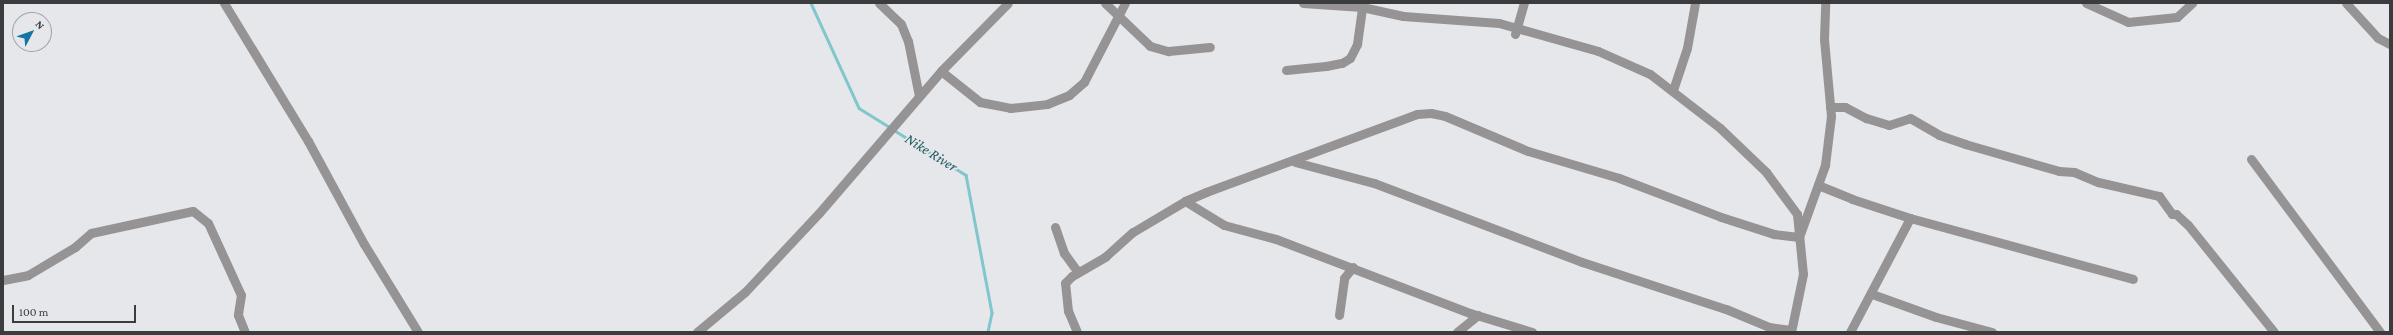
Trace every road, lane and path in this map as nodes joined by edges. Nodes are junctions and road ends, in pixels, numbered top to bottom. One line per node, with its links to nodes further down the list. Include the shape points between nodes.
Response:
1 (224, 3): 40 (street, via 308,141 364,244)
2 (879, 3): 22 (street, via 901,24 908,41)
3 (1008, 3): 20 (street)
4 (1105, 3): 15 (street)
5 (1125, 3): 15 (street)
6 (1303, 3): 13 (street)
7 (1524, 3): 16 (street)
8 (1695, 3): 21 (street, via 1687,48)
9 (1825, 3): 23 (street, via 1824,39)
10 (2086, 3): 11 (street, via 2128,22 2177,17)
11 (2192, 3)
12 (2346, 3): 17 (street, via 2378,38)
13 (1362, 7): 14 (street); 19 (street, via 1357,44 1350,58 1342,63)
14 (1379, 7): 16 (street, via 1403,16 1499,23)
15 (1116, 16): 18 (street, via 1150,46 1168,50); 20 (street, via 1084,82 1068,95 1047,104 1010,108 980,102)
16 (1516, 31): 21 (street, via 1612,57 1650,74)
17 (2390, 44)
18 (1210, 46)
19 (1286, 70)
20 (941, 71): 22 (street)
21 (1673, 90): 30 (street, via 1720,128 1766,172 1797,214)
22 (919, 96): 41 (street, via 820,214 745,292)
23 (1830, 107): 26 (street, via 1825,165); 47 (street, via 1845,107 1866,118 1889,125 1910,118 1939,135 1965,144 2059,171 2074,172 2098,182 2159,196 2172,214 2176,214 2188,225)
24 (2251, 159): 48 (street)
25 (1295, 162): 27 (street); 30 (street, via 1375,129 1417,114 1431,113 1473,130 1496,136 1528,151 1619,178 1722,217 1774,234); 38 (street, via 1374,183 1582,262 1726,309 1769,327)
26 (1818, 185): 28 (street); 30 (street)
27 (1185, 202): 31 (street, via 1224,225 1238,226); 32 (street, via 1133,232 1106,256)
28 (1910, 218): 33 (street); 35 (street)
29 (1055, 227): 32 (street, via 1064,253)
30 (1799, 237): 38 (street, via 1803,274)
31 (1353, 267): 36 (street, via 1386,282); 37 (street, via 1344,278)
32 (1078, 272): 42 (street, via 1065,283 1068,311)
33 (2133, 279)
34 (3, 280): 39 (street, via 28,275 75,247 92,233 193,211 208,223 241,296 238,315)
35 (1872, 294): 45 (street); 46 (street, via 1936,317)
36 (1478, 315): 43 (street); 44 (street)
37 (1339, 316)
38 (1791, 331)
39 (245, 332)
40 (418, 332)
41 (698, 332)
42 (1077, 332)
43 (1457, 332)
44 (1532, 332)
45 (1850, 332)
46 (1992, 332)
47 (2274, 332)
48 (2380, 332)

